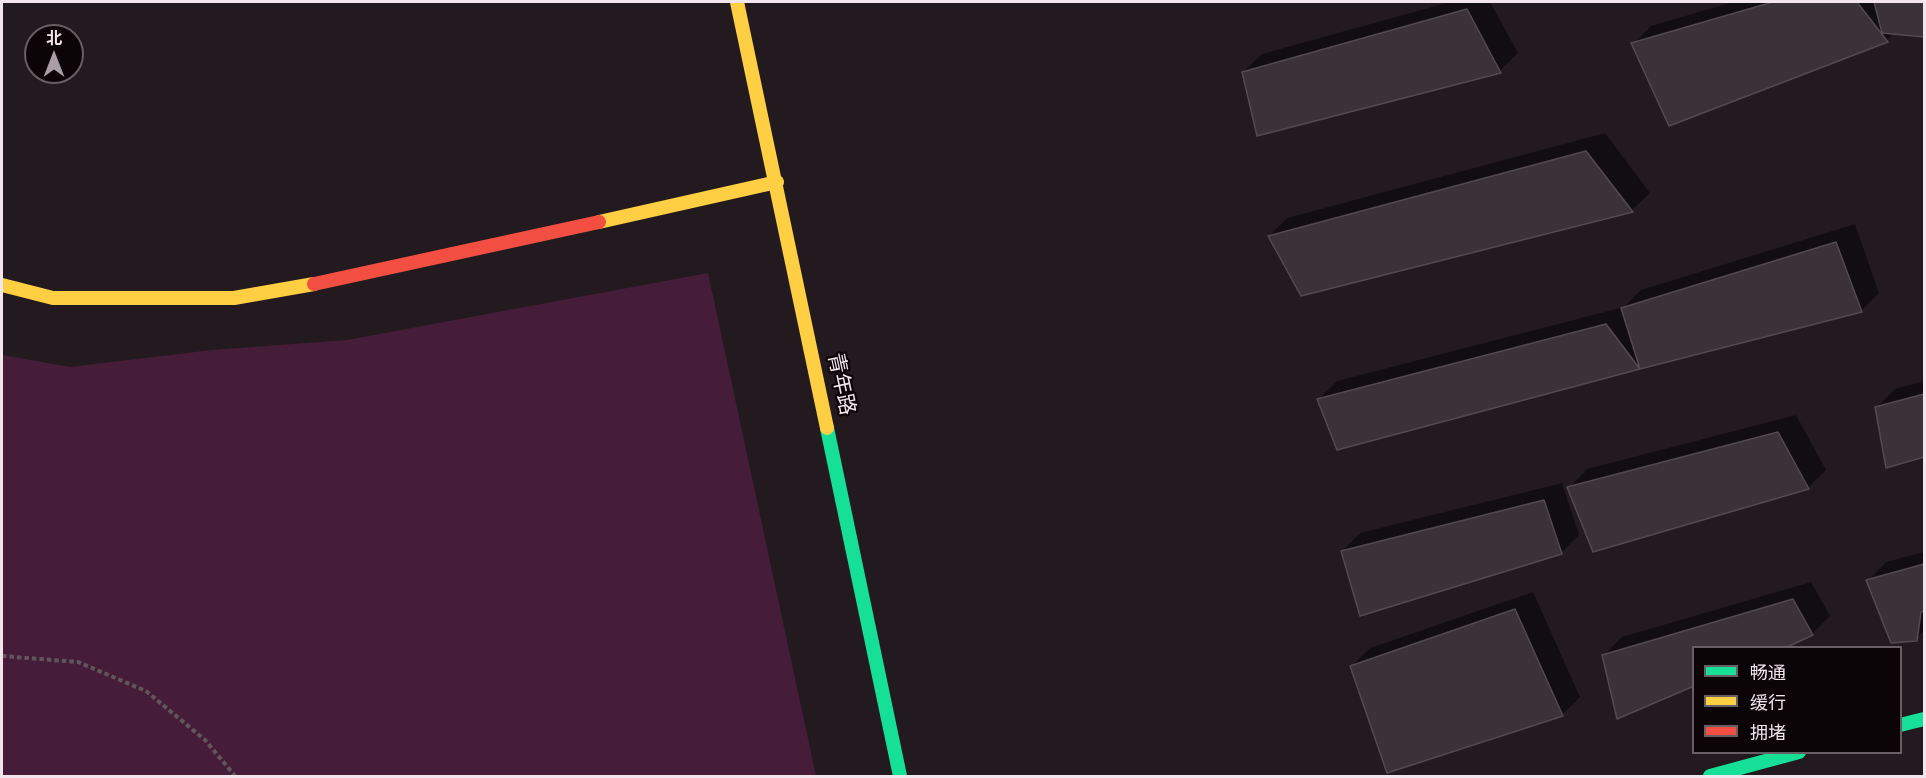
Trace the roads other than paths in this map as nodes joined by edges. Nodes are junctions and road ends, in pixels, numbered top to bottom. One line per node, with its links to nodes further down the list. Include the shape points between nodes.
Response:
1 (737, 2): 2 (street, 青年路)
2 (777, 182): 3 (street, via 369,274 234,298 53,298); 7 (street, 青年路)
3 (2, 285)
4 (1924, 718): 5 (street)
5 (1902, 724)
6 (1795, 754): 8 (street)
7 (900, 777)
8 (1710, 777)

